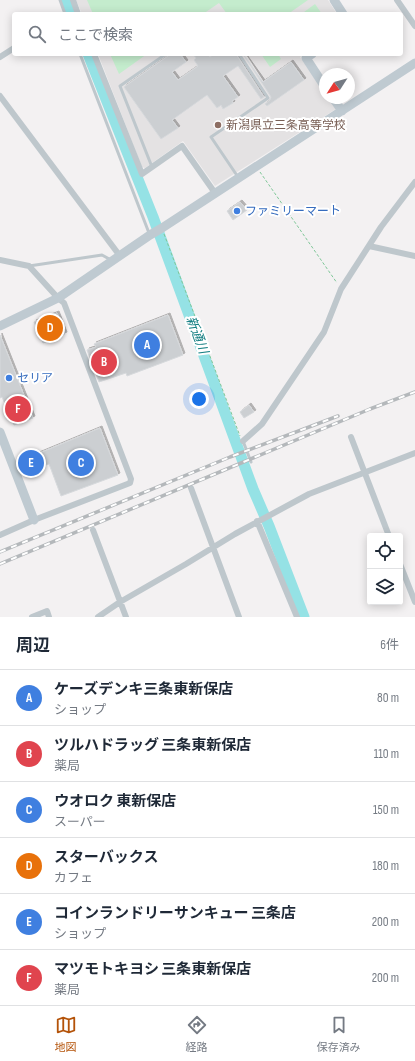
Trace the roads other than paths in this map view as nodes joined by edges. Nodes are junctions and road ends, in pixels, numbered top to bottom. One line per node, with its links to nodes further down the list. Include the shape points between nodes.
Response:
1 (60, 0): 5 (lane)
2 (73, 0): 6 (street)
3 (334, 0): 7 (street)
4 (397, 0): 8 (street)
5 (64, 12)
6 (77, 12)
7 (342, 12)
8 (415, 26)
9 (12, 49): 10 (street)
10 (0, 56)
11 (81, 56): 25 (lane)
12 (95, 56): 21 (street, via 142,174)
13 (163, 56): 21 (lane, via 120,86)
14 (240, 56): 22 (lane, via 268,98 211,138)
15 (309, 56): 17 (street, via 306,58)
16 (415, 63): 20 (street)
17 (319, 78)
18 (0, 96): 28 (street)
19 (337, 104): 20 (street)
20 (342, 111): 22 (street)
21 (152, 167): 24 (street, via 182,146)
22 (238, 178): 24 (street)
23 (415, 182): 26 (street)
24 (214, 194): 25 (street)
25 (157, 231): 28 (street)
26 (369, 246): 27 (street); 35 (street, via 341,289 324,332 262,424)
27 (415, 256)
28 (116, 258): 30 (lane, via 102,255); 31 (street)
29 (0, 260): 30 (street)
30 (29, 266): 31 (street)
31 (58, 298): 32 (street); 40 (street, via 64,303 132,479 130,483)
32 (0, 326)
33 (0, 432): 40 (street)
34 (351, 437): 38 (street)
35 (243, 441): 37 (lane)
36 (415, 453): 38 (street)
37 (251, 462)
38 (364, 472): 41 (street, via 309,494); 43 (street)
39 (191, 488): 45 (street)
40 (34, 520): 44 (street)
41 (257, 521): 45 (street); 54 (street)
42 (93, 530): 47 (street)
43 (388, 533)
44 (0, 535)
45 (212, 547): 47 (street); 53 (street)
46 (402, 569): 48 (street)
47 (120, 602): 51 (street); 52 (street)
48 (415, 602)
49 (32, 617): 50 (street, via 47,611)
50 (49, 617)
51 (98, 617)
52 (126, 617)
53 (239, 617)
54 (297, 617)

